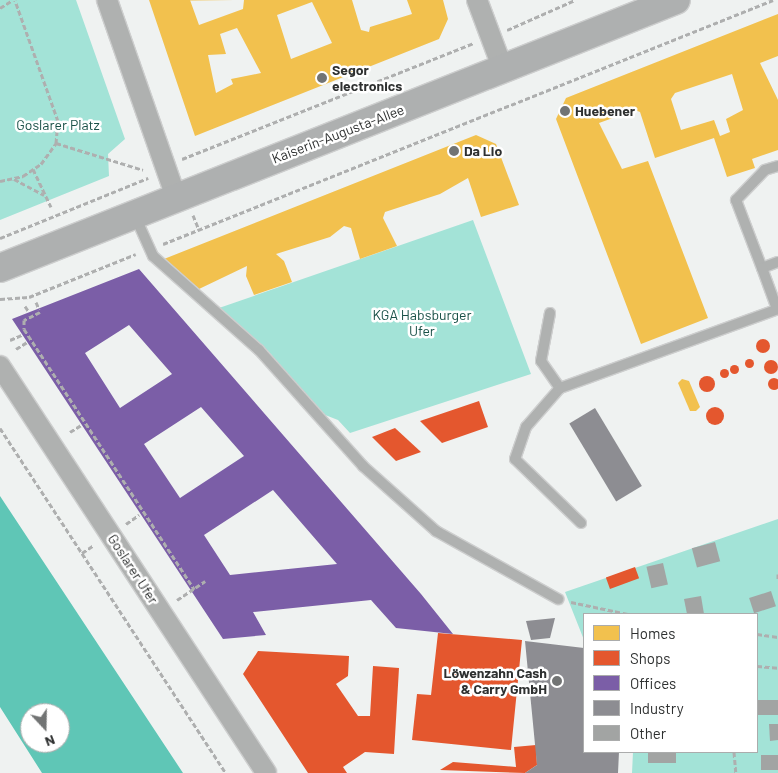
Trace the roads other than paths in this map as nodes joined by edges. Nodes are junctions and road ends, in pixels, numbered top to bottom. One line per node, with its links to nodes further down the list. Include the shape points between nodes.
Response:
1 (107, 0): 6 (street)
2 (477, 0): 4 (street)
3 (676, 0): 4 (main road, Kaiserin-Augusta-Allee)
4 (503, 69): 6 (main road, Kaiserin-Augusta-Allee)
5 (778, 166): 10 (lane, via 765,170 736,200)
6 (184, 205): 7 (main road, Kaiserin-Augusta-Allee)
7 (134, 213): 9 (main road, Kaiserin-Augusta-Allee); 16 (lane, via 150,249 259,350 330,433 436,531)
8 (778, 262): 10 (lane)
9 (0, 268)
10 (762, 268): 11 (lane)
11 (777, 309): 14 (lane)
12 (550, 313): 14 (lane, via 541,361)
13 (0, 366): 17 (street, Goslarer Ufer)
14 (560, 388): 15 (lane, via 526,426 515,458)
15 (581, 523)
16 (558, 599)
17 (266, 773)

